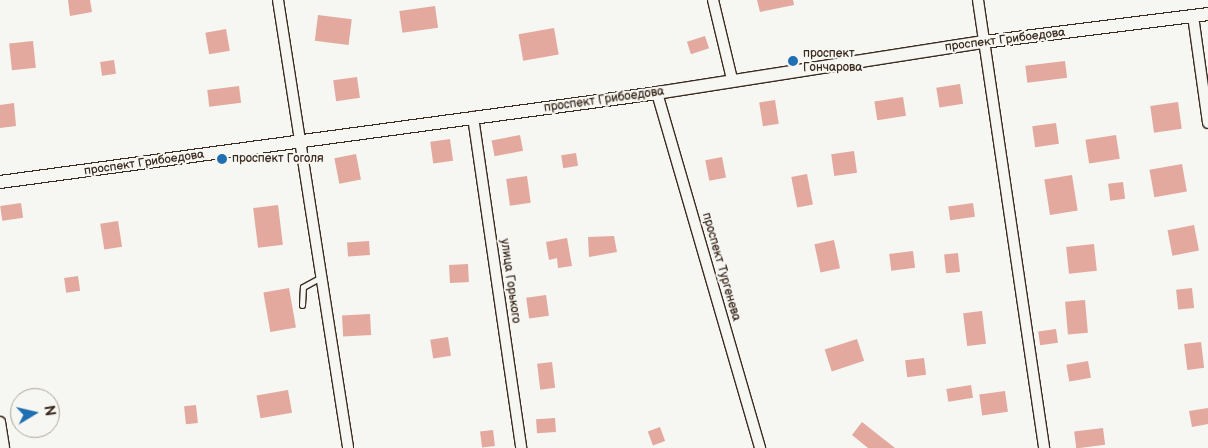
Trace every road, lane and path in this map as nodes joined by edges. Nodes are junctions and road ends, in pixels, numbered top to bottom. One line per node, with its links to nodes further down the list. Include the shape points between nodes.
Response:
1 (278, 0): 11 (street)
2 (714, 0): 7 (street)
3 (978, 0): 6 (street)
4 (1208, 14): 5 (street, проспект Грибоедова)
5 (1192, 16): 6 (street, проспект Грибоедова); 10 (street)
6 (984, 42): 7 (street, проспект Грибоедова); 20 (street)
7 (732, 79): 8 (street, проспект Грибоедова)
8 (657, 93): 9 (street, проспект Грибоедова); 19 (street, проспект Тургенева)
9 (473, 117): 11 (street, проспект Грибоедова); 18 (street, улица Горького)
10 (1208, 123)
11 (299, 141): 12 (street, проспект Грибоедова); 13 (street)
12 (0, 182)
13 (321, 277): 14 (lane, via 303,287); 17 (street)
14 (302, 306)
15 (0, 422): 16 (street)
16 (4, 448)
17 (348, 448)
18 (521, 448)
19 (760, 448)
20 (1044, 448)

